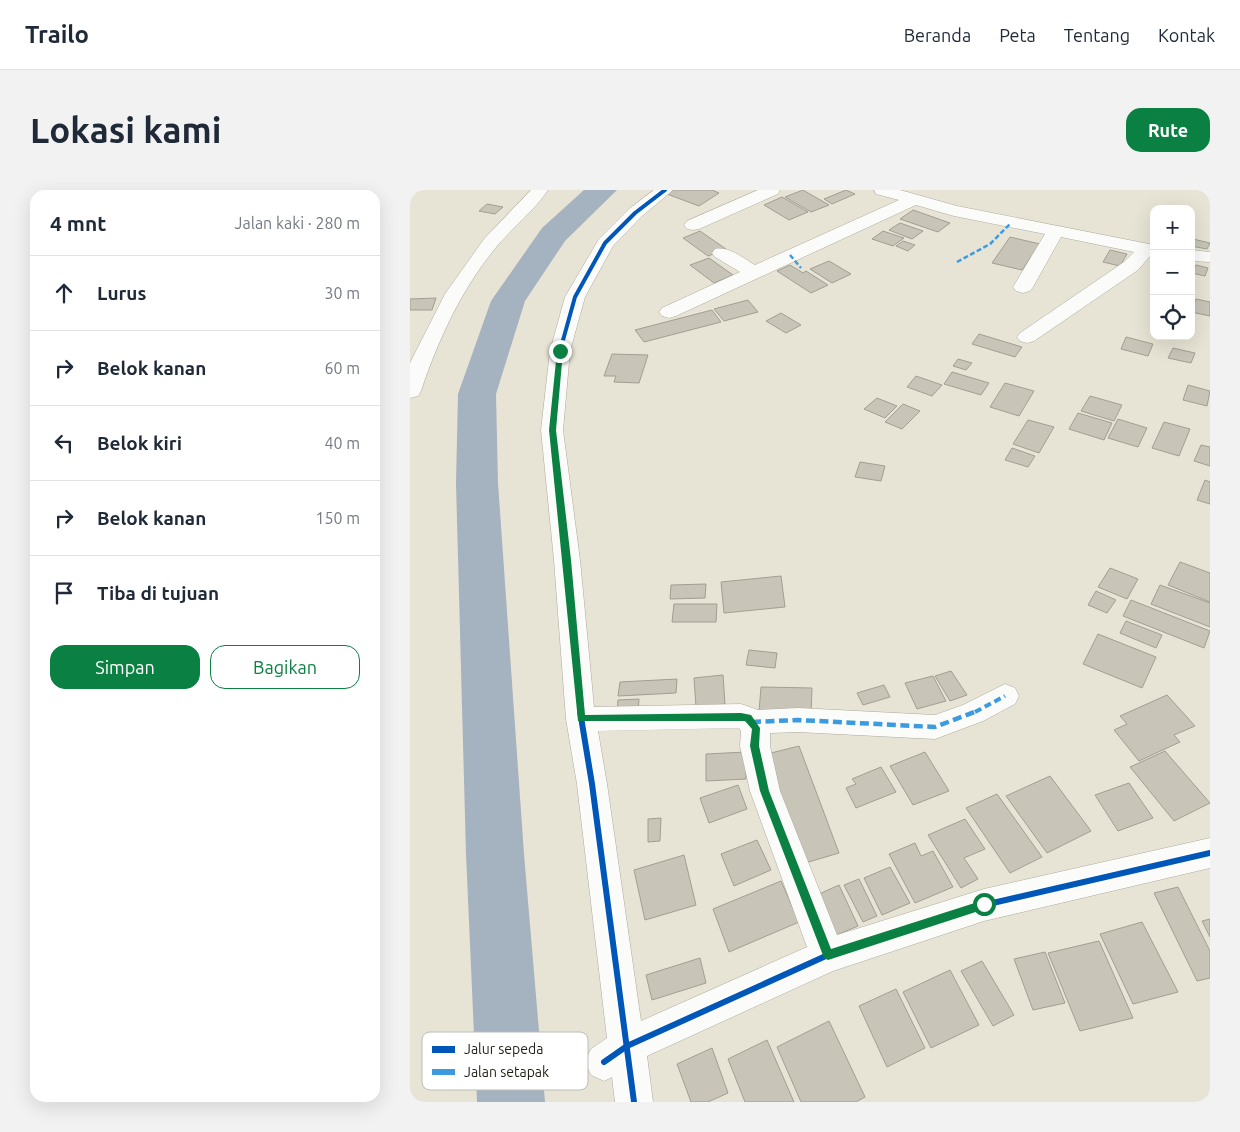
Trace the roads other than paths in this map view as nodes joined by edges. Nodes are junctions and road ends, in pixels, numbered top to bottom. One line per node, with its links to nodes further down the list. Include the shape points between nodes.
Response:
1 (540, 190): 16 (street, via 473,266 436,330)
2 (665, 190): 18 (street, via 635,213 605,243 575,297 560,351 552,430)
3 (772, 190): 6 (street)
4 (882, 190): 5 (street)
5 (914, 200): 7 (street); 12 (street)
6 (693, 225)
7 (1055, 232): 8 (street); 13 (street)
8 (1150, 250): 15 (street)
9 (721, 253): 12 (street)
10 (1195, 255): 11 (street)
11 (1210, 257)
12 (754, 272): 14 (street)
13 (1023, 287)
14 (669, 312)
15 (1027, 337)
16 (410, 391)
17 (1004, 696): 19 (street, via 973,713 935,727 798,720)
18 (581, 719): 19 (street, via 741,716); 22 (street, via 592,784)
19 (752, 722): 21 (street, via 756,728 755,746 765,791)
20 (1210, 853): 21 (street, via 984,904)
21 (828, 955): 22 (street)
22 (616, 1054): 23 (street)
23 (634, 1102)

